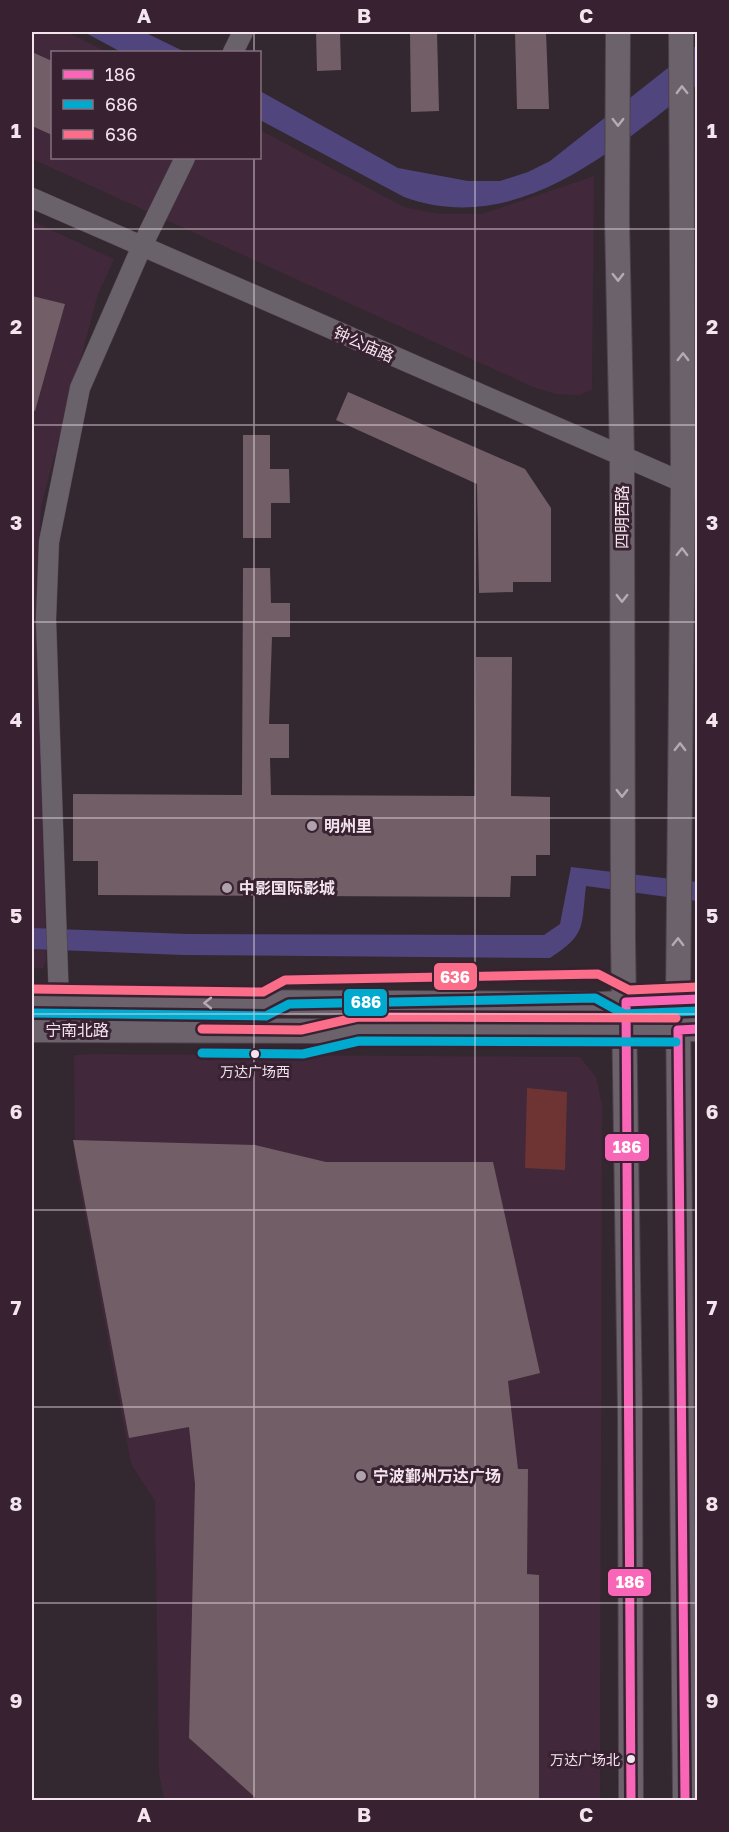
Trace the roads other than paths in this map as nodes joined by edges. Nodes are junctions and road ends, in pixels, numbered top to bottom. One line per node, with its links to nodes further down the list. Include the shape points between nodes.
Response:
1 (243, 32): 4 (street)
2 (618, 32): 8 (main road, 四明西路, one-way to 8)
3 (681, 32): 9 (main road, one-way to 3)
4 (234, 51)
5 (185, 159): 7 (street)
6 (32, 198): 7 (street, 钟公庙路)
7 (142, 246): 8 (street, 钟公庙路); 12 (street, via 80,388 49,542 46,619)
8 (622, 457): 9 (street, 钟公庙路); 13 (main road, 四明西路, one-way to 13)
9 (690, 486): 10 (main road, one-way to 9)
10 (688, 999): 13 (main road, 宁南北路); 14 (main road)
11 (32, 1001): 12 (main road, 宁南北路)
12 (59, 1002): 13 (main road, 宁南北路, one-way to 12)
13 (626, 1002): 16 (main road, 四明西路)
14 (688, 1029): 16 (main road, 宁南北路); 17 (main road)
15 (32, 1030): 16 (main road, 宁南北路)
16 (626, 1031): 18 (main road, 四明西路)
17 (689, 1488): 19 (main road)
18 (631, 1800)
19 (684, 1800)

